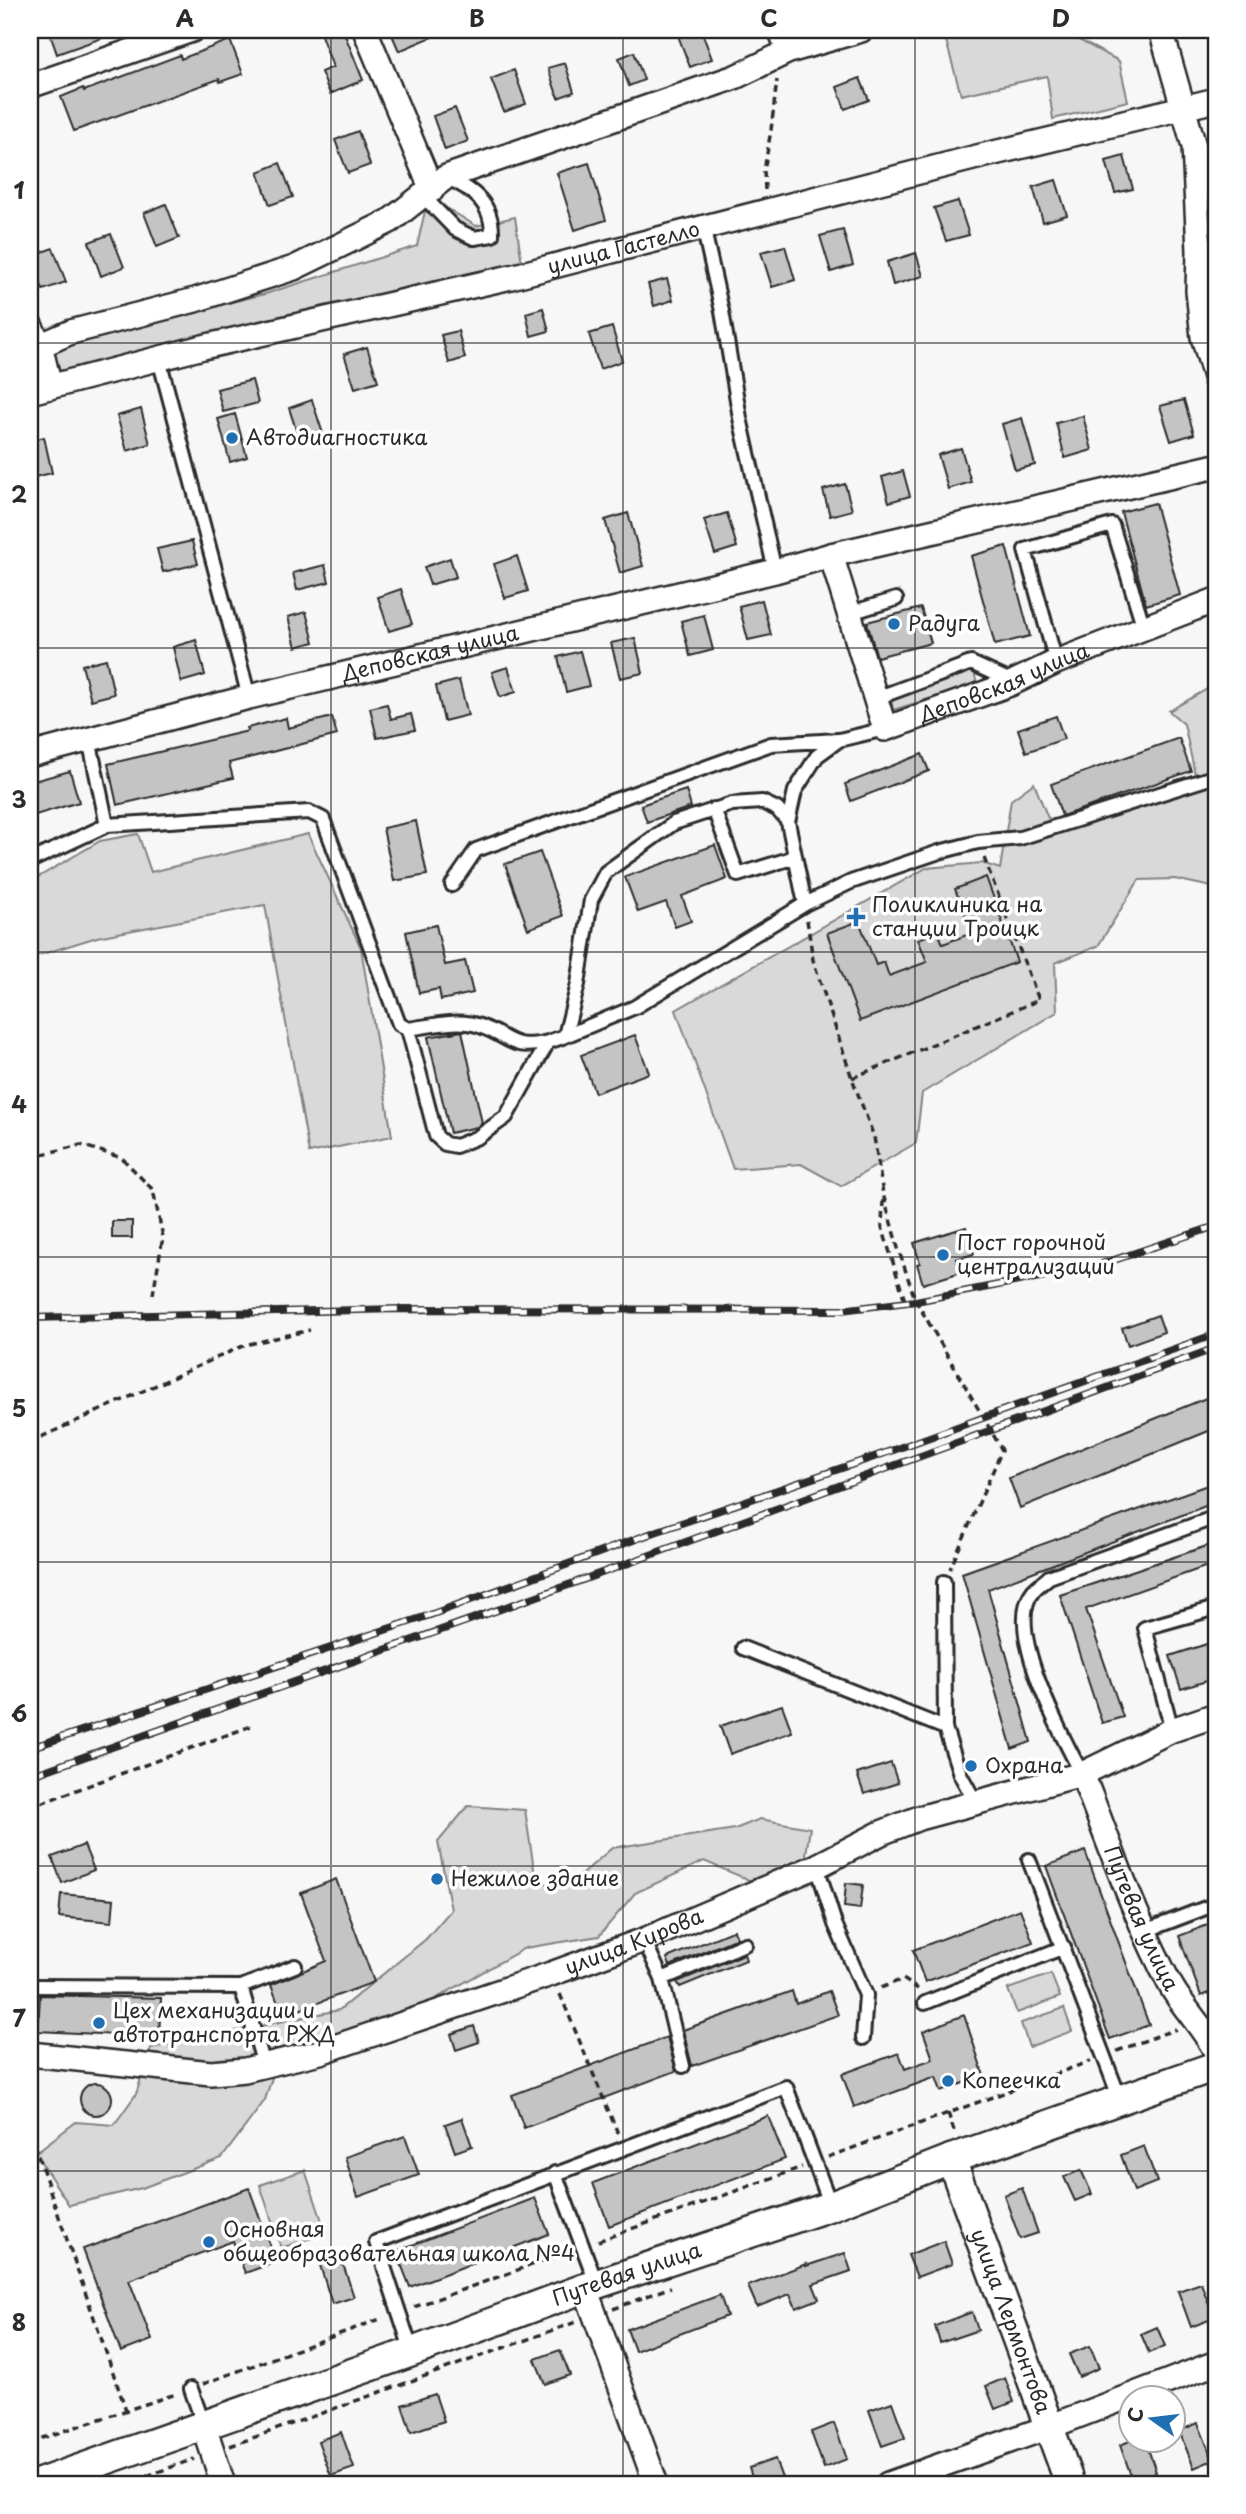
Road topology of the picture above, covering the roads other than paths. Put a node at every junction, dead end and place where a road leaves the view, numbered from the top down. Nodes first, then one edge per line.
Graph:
1 (192, 30) edge
2 (365, 30) edge
3 (861, 30) edge
4 (1161, 30) edge
5 (784, 40) edge
6 (30, 86) edge
7 (1216, 100) edge
8 (1184, 107) junction
9 (434, 188) junction
10 (703, 226) junction
11 (33, 340) edge
12 (159, 359) junction
13 (1216, 380) edge
14 (40, 390) edge
15 (1216, 466) edge
16 (831, 555) junction
17 (775, 571) junction
18 (896, 599) dead end
19 (1216, 600) edge
20 (847, 614) junction
21 (1144, 628) junction
22 (1056, 662) junction
23 (1010, 684) junction
24 (249, 697) junction
25 (874, 699) junction
26 (885, 729) junction
27 (89, 739) junction
28 (839, 740) junction
29 (30, 755) edge
30 (1216, 776) edge
31 (714, 809) junction
32 (788, 822) junction
33 (107, 825) junction
34 (795, 857) junction
35 (30, 861) edge
36 (452, 885) dead end
37 (805, 904) junction
38 (408, 1029) junction
39 (565, 1036) junction
40 (548, 1042) junction
41 (1216, 1517) edge
42 (944, 1582) road end
43 (1216, 1608) edge
44 (743, 1648) dead end
45 (1216, 1715) edge
46 (945, 1728) junction
47 (1172, 1730) junction
48 (1082, 1774) junction
49 (976, 1803) junction
50 (1030, 1860) dead end
51 (817, 1866) junction
52 (1216, 1904) edge
53 (1145, 1931) junction
54 (644, 1940) junction
55 (744, 1944) dead end
56 (1064, 1947) junction
57 (295, 1966) dead end
58 (662, 1979) junction
59 (30, 1986) edge
60 (241, 1987) junction
61 (930, 2002) road end
62 (1209, 2033) edge
63 (863, 2038) dead end
64 (30, 2054) edge
65 (264, 2065) junction
66 (682, 2066) dead end
67 (1216, 2066) edge
68 (1120, 2099) junction
69 (951, 2159) junction
70 (555, 2173) junction
71 (831, 2206) junction
72 (591, 2286) junction
73 (412, 2352) junction
74 (1216, 2363) edge
75 (191, 2389) road end
76 (204, 2426) junction
77 (1049, 2427) junction
78 (36, 2481) edge
79 (223, 2484) edge
80 (656, 2484) edge
81 (888, 2484) edge
82 (1070, 2484) edge

1 - 6 street
2 - 9 street
3 - 5 street
4 - 8 street
5 - 9 street
7 - 8 street, улица Гастелло
8 - 10 street, улица Гастелло
8 - 13 street
9 - 9 lane
9 - 11 street
10 - 12 street, улица Гастелло
10 - 17 lane
11 - 14 street
12 - 14 street, улица Гастелло
12 - 24 lane
15 - 16 street, Деповская улица
16 - 17 street, Деповская улица
16 - 20 street
17 - 24 street, Деповская улица
18 - 20 lane
19 - 21 street, Деповская улица
20 - 25 street
21 - 22 street, Деповская улица
21 - 22 lane
22 - 23 street, Деповская улица
23 - 25 lane
23 - 26 street, Деповская улица
24 - 27 street, Деповская улица
25 - 26 street
26 - 28 lane
27 - 29 street, Деповская улица
27 - 33 lane
28 - 32 lane
28 - 36 lane
30 - 37 lane
31 - 32 lane
31 - 34 lane
31 - 39 lane
32 - 34 lane
33 - 35 lane
33 - 38 lane
34 - 37 lane
37 - 39 lane
38 - 40 lane
38 - 40 lane
39 - 40 lane
41 - 48 lane
42 - 46 lane
43 - 47 lane
44 - 46 lane
45 - 47 street, улица Кирова
46 - 49 lane
47 - 48 street, улица Кирова
48 - 49 street, улица Кирова
48 - 53 street, Путевая улица
49 - 51 street, улица Кирова
50 - 56 lane
51 - 54 street, улица Кирова
51 - 63 lane
52 - 53 lane
53 - 62 street, Путевая улица
54 - 58 lane
54 - 65 street, улица Кирова
55 - 58 lane
56 - 61 lane
56 - 68 lane
57 - 60 lane
58 - 66 lane
59 - 60 lane
60 - 65 lane
64 - 65 street, улица Кирова
67 - 68 street, Путевая улица
68 - 69 street, Путевая улица
69 - 71 street, Путевая улица
69 - 77 street, улица Лермонтова
70 - 71 lane
70 - 72 lane
70 - 73 lane
71 - 72 street, Путевая улица
72 - 73 street, Путевая улица
72 - 80 street
73 - 76 street, Путевая улица
74 - 77 street
75 - 76 lane
76 - 78 street, Путевая улица
76 - 79 street
77 - 81 street
77 - 82 street, улица Лермонтова

